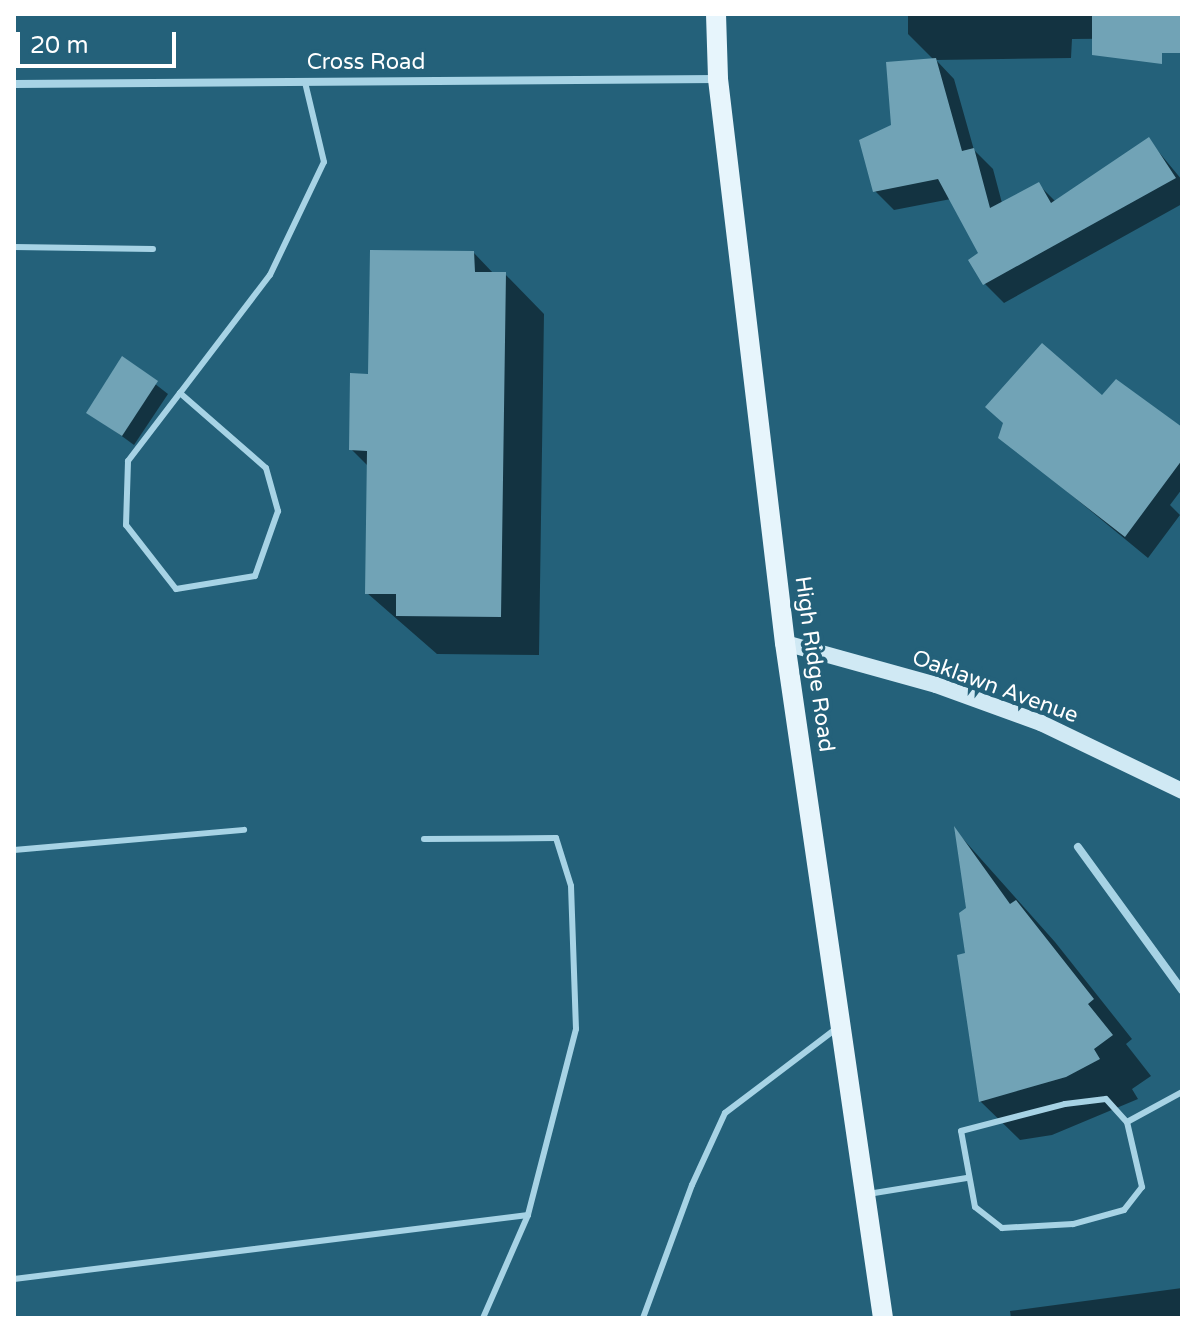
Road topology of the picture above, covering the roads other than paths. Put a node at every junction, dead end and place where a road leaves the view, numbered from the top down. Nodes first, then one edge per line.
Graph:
1 (716, 14) edge
2 (718, 79) junction
3 (305, 82) junction
4 (14, 84) edge
5 (14, 247) edge
6 (153, 249) dead end
7 (180, 393) junction
8 (785, 643) junction
9 (1182, 791) edge
10 (244, 830) dead end
11 (424, 839) dead end
12 (1078, 847) dead end
13 (14, 850) edge
14 (1182, 990) edge
15 (840, 1026) junction
16 (1182, 1092) edge
17 (1127, 1122) junction
18 (967, 1178) junction
19 (867, 1194) junction
20 (528, 1215) junction
21 (14, 1279) edge
22 (483, 1318) edge
23 (643, 1318) edge
24 (883, 1318) edge

1 - 2 main road, High Ridge Road
2 - 3 street, Cross Road
2 - 8 main road, High Ridge Road
3 - 4 street, Cross Road
3 - 7 lane
5 - 6 lane
7 - 7 lane
8 - 9 street, Oaklawn Avenue
8 - 15 main road, High Ridge Road
10 - 13 lane
11 - 20 lane
12 - 14 street
15 - 19 main road, High Ridge Road
15 - 23 lane
16 - 17 lane
17 - 18 lane
17 - 18 lane
18 - 19 lane
19 - 24 main road, High Ridge Road
20 - 21 lane
20 - 22 lane

